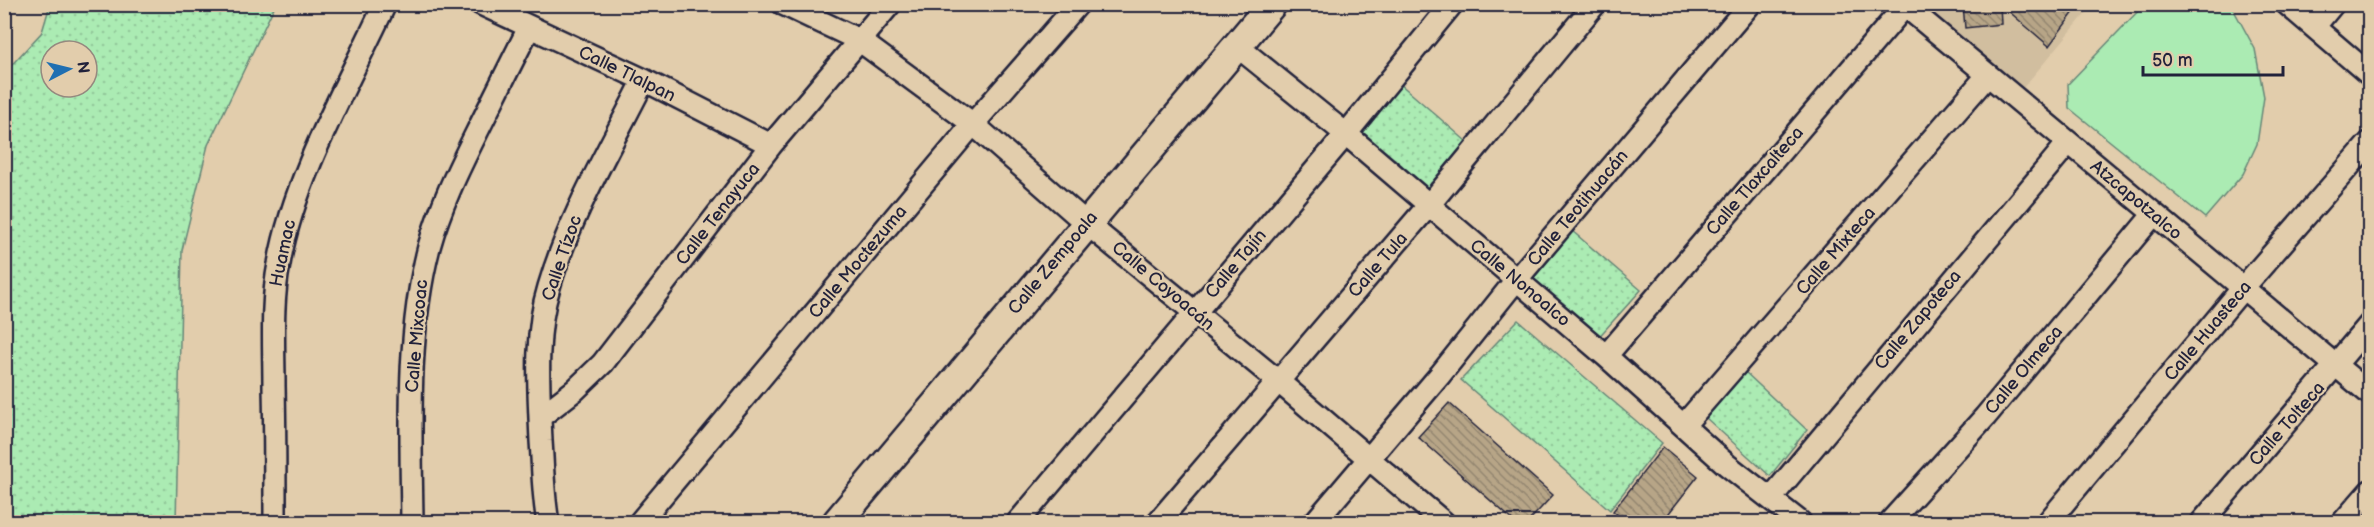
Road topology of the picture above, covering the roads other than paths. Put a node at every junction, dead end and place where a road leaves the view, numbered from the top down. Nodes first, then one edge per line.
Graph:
1 (385, 4) edge
2 (481, 4) edge
3 (783, 4) edge
4 (890, 4) edge
5 (1078, 4) edge
6 (1272, 4) edge
7 (1452, 4) edge
8 (1594, 4) edge
9 (1750, 4) edge
10 (2288, 4) edge
11 (2333, 4) edge
12 (1904, 5) edge
13 (2314, 27) junction
14 (529, 28) junction
15 (859, 40) junction
16 (1237, 46) junction
17 (2370, 75) edge
18 (1987, 76) junction
19 (644, 80) junction
20 (973, 124) junction
21 (1346, 134) junction
22 (2370, 142) edge
23 (2068, 143) junction
24 (771, 145) junction
25 (1429, 205) junction
26 (2154, 214) junction
27 (1086, 223) junction
28 (1516, 280) junction
29 (2242, 289) junction
30 (1195, 313) junction
31 (2370, 324) edge
32 (1606, 356) junction
33 (2336, 366) junction
34 (1278, 381) junction
35 (2370, 394) edge
36 (540, 417) junction
37 (1684, 425) junction
38 (1369, 459) junction
39 (2370, 491) edge
40 (1771, 498) junction
41 (275, 522) edge
42 (412, 522) edge
43 (548, 522) edge
44 (640, 522) edge
45 (837, 522) edge
46 (1018, 522) edge
47 (1158, 522) edge
48 (1315, 522) edge
49 (1443, 522) edge
50 (1800, 522) edge
51 (1890, 522) edge
52 (2048, 522) edge
53 (2202, 522) edge
54 (2343, 522) edge

1 - 41 street, Huamac
2 - 14 street, Calle Tlalpan
3 - 15 street, Calle Coyoacán
4 - 15 street, Calle Tenayuca
5 - 20 street, Calle Moctezuma
6 - 16 street, Calle Zempoala
7 - 21 street, Calle Tajín
8 - 25 street, Calle Tula
9 - 28 street, Calle Teotihuacán
10 - 13 street
11 - 13 street
12 - 18 street, Atzcapotzalco
12 - 32 street, Calle Tlaxcalteca
13 - 17 street
14 - 19 street, Calle Tlalpan
14 - 42 street, Calle Mixcoac
15 - 20 street, Calle Coyoacán
15 - 24 street, Calle Tenayuca
16 - 21 street, Calle Nonoalco
16 - 27 street, Calle Zempoala
18 - 23 street, Atzcapotzalco
18 - 37 street, Calle Mixteca
19 - 24 street, Calle Tlalpan
19 - 36 street, Calle Tízoc
20 - 27 street, Calle Coyoacán
20 - 44 street, Calle Moctezuma
21 - 25 street, Calle Nonoalco
21 - 30 street, Calle Tajín
22 - 29 street, Calle Huasteca
23 - 26 street, Atzcapotzalco
23 - 40 street, Calle Zapoteca
24 - 36 street, Calle Tenayuca
25 - 28 street, Calle Nonoalco
25 - 34 street, Calle Tula
26 - 29 street, Atzcapotzalco
26 - 51 street, Calle Olmeca
27 - 30 street, Calle Coyoacán
27 - 45 street, Calle Zempoala
28 - 32 street, Calle Nonoalco
28 - 38 street, Calle Teotihuacán
29 - 33 street, Atzcapotzalco
29 - 52 street, Calle Huasteca
30 - 34 street, Calle Coyoacán
30 - 46 street, Calle Tajín
31 - 33 street, Calle Tolteca
32 - 37 street, Calle Nonoalco
33 - 35 street, Atzcapotzalco
33 - 53 street, Calle Tolteca
34 - 38 street, Calle Coyoacán
34 - 47 street, Calle Tula
36 - 43 street, Calle Tízoc
37 - 40 street, Calle Nonoalco
38 - 48 street, Calle Teotihuacán
38 - 49 street, Calle Coyoacán
39 - 54 street
40 - 50 street, Calle Nonoalco

